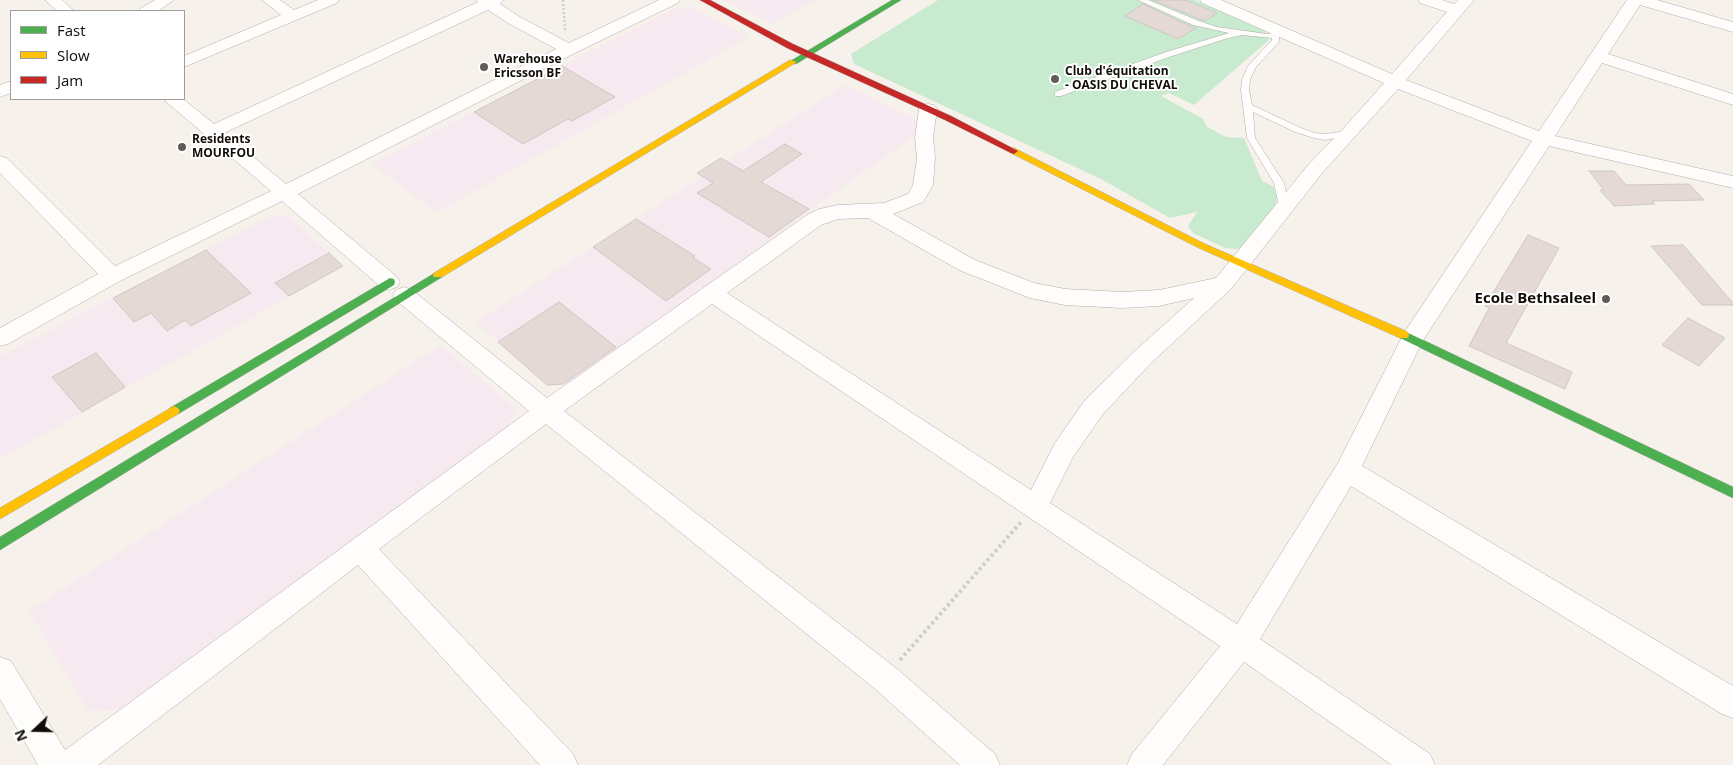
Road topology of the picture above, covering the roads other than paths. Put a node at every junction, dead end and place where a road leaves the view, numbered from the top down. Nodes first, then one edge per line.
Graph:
1 (53, 0) edge
2 (166, 0) edge
3 (270, 0) edge
4 (331, 0) edge
5 (672, 0) edge
6 (704, 0) edge
7 (897, 0) edge
8 (1142, 0) edge
9 (1208, 0) edge
10 (1426, 0) edge
11 (1635, 0) edge
12 (1640, 0) edge
13 (490, 1) edge
14 (1461, 5) edge
15 (65, 10) edge
16 (149, 10) edge
17 (293, 16) junction
18 (1733, 27) edge
19 (1241, 33) junction
20 (1280, 34) junction
21 (794, 43) junction
22 (564, 47) junction
23 (778, 52) dead end
24 (809, 54) junction
25 (1598, 56) junction
26 (185, 62) edge
27 (1396, 82) junction
28 (1058, 94) dead end
29 (173, 100) edge
30 (1733, 100) edge
31 (1248, 106) junction
32 (928, 109) junction
33 (212, 132) junction
34 (1351, 132) junction
35 (1543, 139) junction
36 (0, 162) edge
37 (1730, 179) edge
38 (285, 192) junction
39 (1284, 206) junction
40 (872, 211) junction
41 (1239, 263) junction
42 (112, 276) junction
43 (1223, 284) junction
44 (396, 285) junction
45 (712, 293) junction
46 (0, 338) edge
47 (1412, 339) junction
48 (546, 411) junction
49 (1347, 470) junction
50 (1733, 493) edge
51 (1035, 507) junction
52 (0, 514) edge
53 (0, 544) edge
54 (360, 548) junction
55 (1241, 643) junction
56 (0, 671) edge
57 (1733, 703) edge
58 (56, 765) edge
59 (72, 765) edge
60 (562, 765) edge
61 (984, 765) edge
62 (1143, 765) edge
63 (1418, 765) edge

1 - 15 street
2 - 16 street
3 - 17 street
4 - 17 street
5 - 22 street
6 - 21 street
7 - 24 street
8 - 19 lane
9 - 20 street
10 - 14 street
11 - 25 street
12 - 18 street
13 - 22 street
13 - 33 street
14 - 27 street
17 - 26 street
19 - 20 lane
19 - 28 lane
20 - 27 street
20 - 31 lane
21 - 23 street
21 - 24 street
22 - 38 street
24 - 32 street
24 - 44 street
25 - 30 street
25 - 35 street
27 - 34 street
27 - 35 street
29 - 33 street
31 - 34 lane
31 - 39 lane
32 - 40 street
32 - 41 street
33 - 38 street
34 - 39 street
35 - 37 street
35 - 47 street
36 - 42 street
38 - 42 street
38 - 44 street
39 - 41 street
40 - 43 street
40 - 45 street
41 - 43 street
41 - 47 street
42 - 46 street
43 - 51 street
44 - 48 street
44 - 52 street
44 - 53 street
45 - 48 street
45 - 51 street
47 - 49 street
47 - 50 street
48 - 54 street
48 - 61 street
49 - 55 street
49 - 57 street
51 - 55 street
54 - 59 street
54 - 60 street
55 - 62 street
55 - 63 street
56 - 58 street

